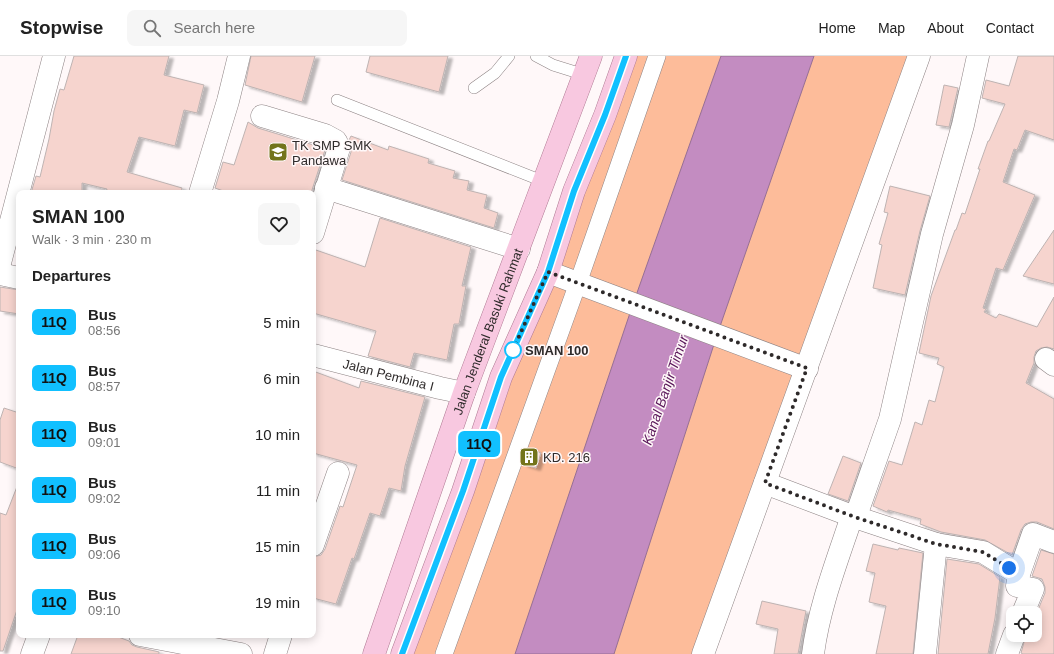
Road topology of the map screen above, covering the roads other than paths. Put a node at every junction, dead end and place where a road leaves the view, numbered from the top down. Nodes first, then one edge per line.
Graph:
1 (54, 56) edge
2 (239, 56) edge
3 (509, 56) edge
4 (536, 56) edge
5 (626, 56) edge
6 (657, 56) edge
7 (919, 56) edge
8 (978, 56) edge
9 (588, 66) edge
10 (474, 88) dead end
11 (337, 100) dead end
12 (262, 116) dead end
13 (545, 182) junction
14 (326, 188) junction
15 (19, 190) edge
16 (201, 190) edge
17 (16, 202) edge
18 (316, 223) edge
19 (519, 249) junction
20 (0, 263) edge
21 (548, 272) junction
22 (0, 274) edge
23 (16, 277) edge
24 (578, 283) junction
25 (316, 356) edge
26 (801, 366) junction
27 (464, 393) junction
28 (338, 473) dead end
29 (765, 483) junction
30 (854, 516) junction
31 (316, 536) edge
32 (1054, 542) edge
33 (936, 544) junction
34 (1019, 574) junction
35 (1026, 606) edge
36 (37, 638) edge
37 (156, 638) edge
38 (280, 638) edge
39 (1011, 642) edge
40 (32, 654) edge
41 (241, 654) edge
42 (275, 654) edge
43 (374, 654) edge
44 (402, 654) edge
45 (444, 654) edge
46 (703, 654) edge
47 (813, 654) edge
48 (925, 654) edge
49 (1007, 654) edge

1 - 15 street
2 - 16 street
3 - 10 lane
4 - 9 lane
5 - 21 main road
6 - 24 street
7 - 26 street
8 - 30 street
9 - 13 main road, Jalan Jenderal Basuki Rahmat
11 - 13 lane
12 - 14 street
13 - 19 main road, Jalan Jenderal Basuki Rahmat
14 - 18 street
14 - 19 street
17 - 20 street
19 - 27 main road, Jalan Jenderal Basuki Rahmat
21 - 24 street
21 - 44 main road
22 - 23 street
24 - 26 street
24 - 45 street
25 - 27 street, Jalan Pembina I
26 - 29 street
27 - 43 main road, Jalan Jenderal Basuki Rahmat
28 - 31 street
29 - 30 street
29 - 46 street
30 - 33 street
30 - 47 street
32 - 34 street
33 - 34 street
33 - 48 street
34 - 35 street
36 - 40 street
37 - 41 street
38 - 42 street
39 - 49 street

